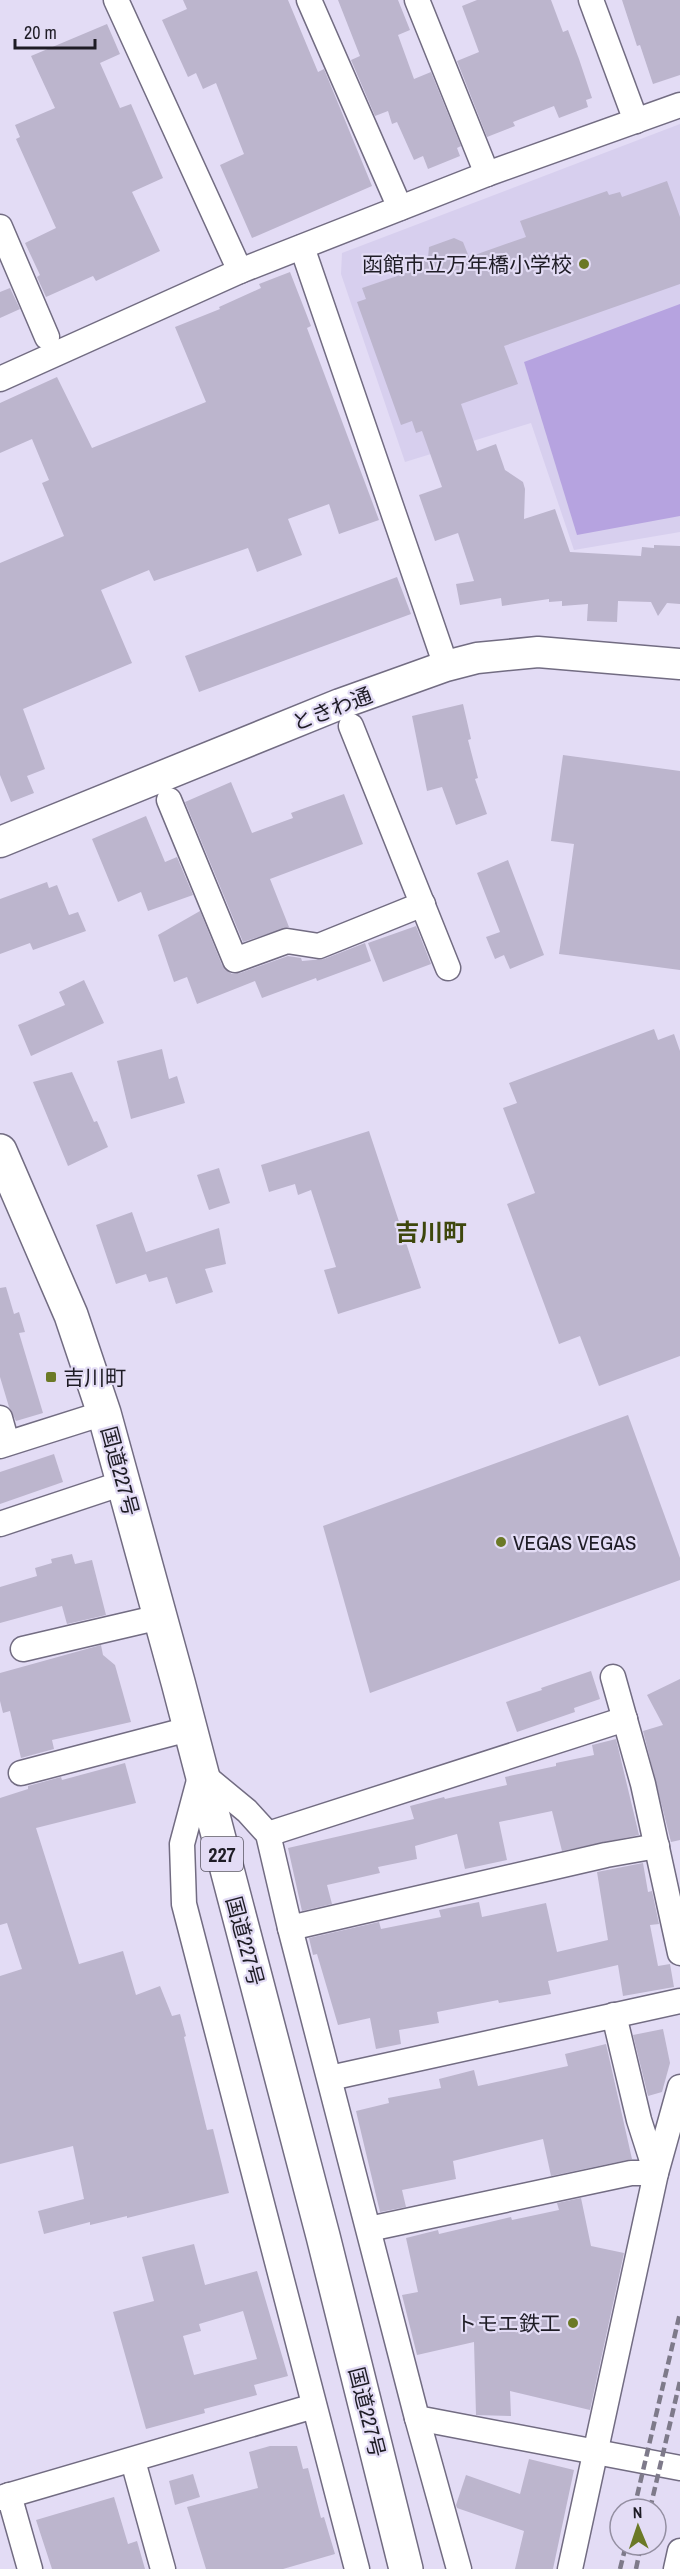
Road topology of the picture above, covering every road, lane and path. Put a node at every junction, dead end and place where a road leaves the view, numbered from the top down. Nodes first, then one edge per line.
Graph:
1 (116, 0) edge
2 (309, 0) edge
3 (417, 0) edge
4 (591, 0) edge
5 (680, 105) edge
6 (636, 121) junction
7 (487, 174) junction
8 (400, 208) junction
9 (0, 227) edge
10 (302, 247) junction
11 (240, 271) junction
12 (47, 337) dead end
13 (0, 379) edge
14 (680, 664) edge
15 (446, 666) junction
16 (351, 726) dead end
17 (169, 800) dead end
18 (0, 842) edge
19 (423, 904) junction
20 (448, 968) dead end
21 (0, 1151) edge
22 (104, 1413) junction
23 (0, 1418) edge
24 (4, 1445) edge
25 (123, 1483) junction
26 (0, 1524) edge
27 (160, 1617) junction
28 (23, 1649) dead end
29 (613, 1677) dead end
30 (625, 1719) junction
31 (189, 1730) junction
32 (21, 1773) dead end
33 (201, 1773) junction
34 (268, 1834) junction
35 (657, 1846) junction
36 (290, 1928) junction
37 (680, 1953) edge
38 (680, 2001) edge
39 (614, 2015) junction
40 (330, 2078) junction
41 (680, 2087) edge
42 (656, 2173) junction
43 (369, 2229) junction
44 (314, 2406) junction
45 (417, 2418) junction
46 (594, 2451) junction
47 (133, 2461) junction
48 (680, 2468) edge
49 (4, 2497) edge
50 (680, 2551) edge
51 (30, 2569) edge
52 (163, 2569) edge
53 (357, 2569) edge
54 (406, 2569) edge
55 (459, 2569) edge
56 (570, 2569) edge
57 (676, 2569) edge

1 - 11 street
2 - 8 street
3 - 7 street
4 - 6 street
5 - 6 street
6 - 7 street
7 - 8 street
8 - 10 street
9 - 12 street
10 - 11 street
10 - 15 street
11 - 13 street
14 - 15 street, ときわ通
15 - 18 street, ときわ通
16 - 19 street
17 - 19 street
19 - 20 street
21 - 22 highway, 国道227号 / 227
22 - 24 street
22 - 25 highway, 国道227号 / 227
23 - 24 street
25 - 26 street
25 - 27 highway, 国道227号 / 227
27 - 28 street
27 - 31 highway, 国道227号 / 227
29 - 30 street
30 - 34 street
30 - 35 street
31 - 32 street
31 - 33 highway, 国道227号 / 227
33 - 34 street
33 - 44 street
33 - 54 highway, 国道227号 / 227
34 - 36 street
35 - 36 street
35 - 37 street
36 - 40 street
38 - 39 street
39 - 40 street
39 - 42 street
40 - 43 street
41 - 42 street
42 - 43 street
42 - 46 street
43 - 45 street
44 - 47 street
44 - 53 street
45 - 46 street
45 - 55 street
46 - 48 street
46 - 56 street
47 - 49 street
47 - 52 street
49 - 51 street
50 - 57 street

